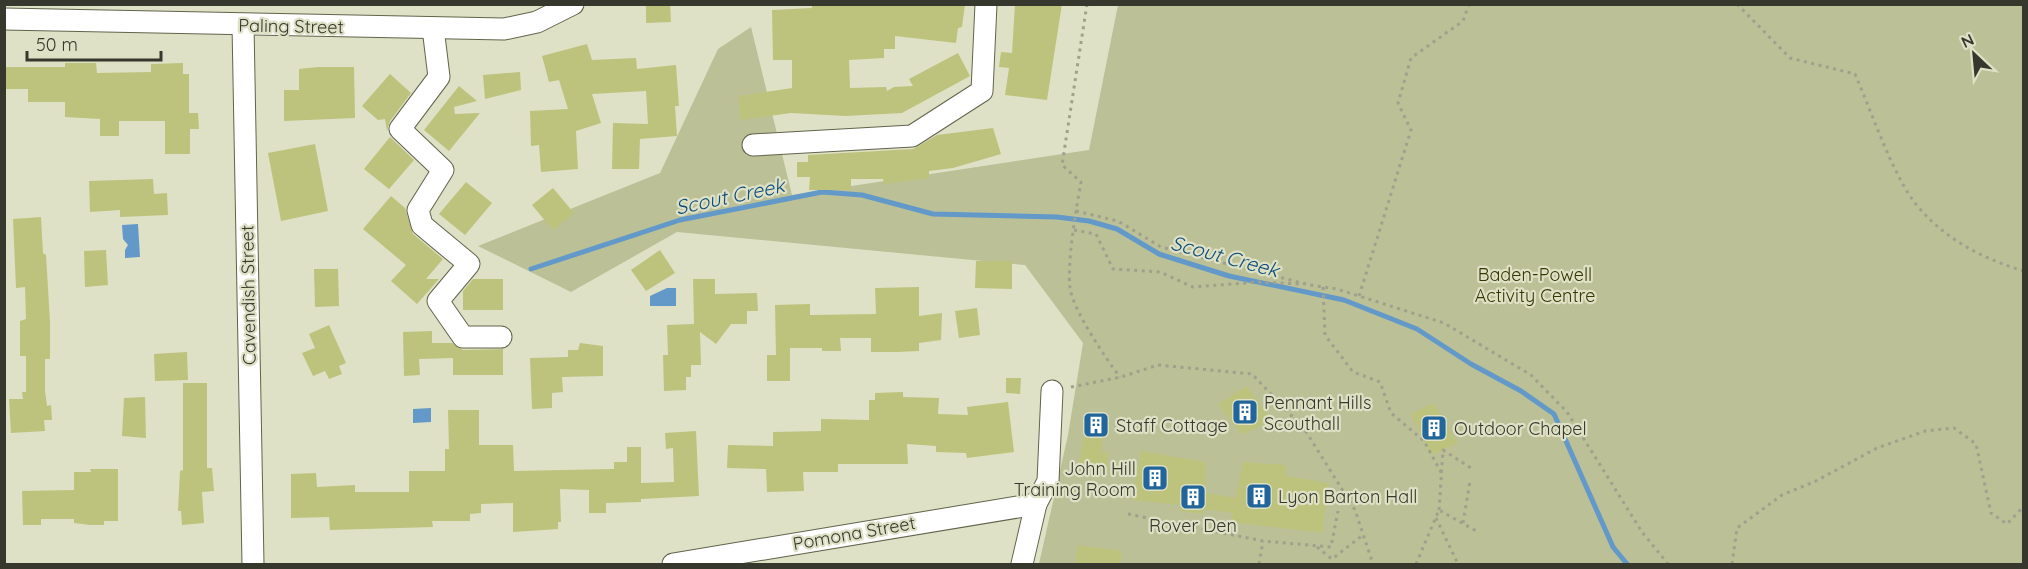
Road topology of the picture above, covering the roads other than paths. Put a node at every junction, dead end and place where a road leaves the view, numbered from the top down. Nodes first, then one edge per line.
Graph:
1 (573, 4) edge
2 (986, 4) edge
3 (4, 20) edge
4 (243, 25) junction
5 (433, 28) junction
6 (753, 145) dead end
7 (501, 337) dead end
8 (1052, 391) road end
9 (1036, 504) junction
10 (252, 564) edge
11 (673, 564) edge
12 (1022, 564) edge

1 - 5 street, Paling Street
2 - 6 street
3 - 4 street, Paling Street
4 - 5 street, Paling Street
4 - 10 street, Cavendish Street
5 - 7 street
8 - 9 street
9 - 11 street, Pomona Street
9 - 12 street

